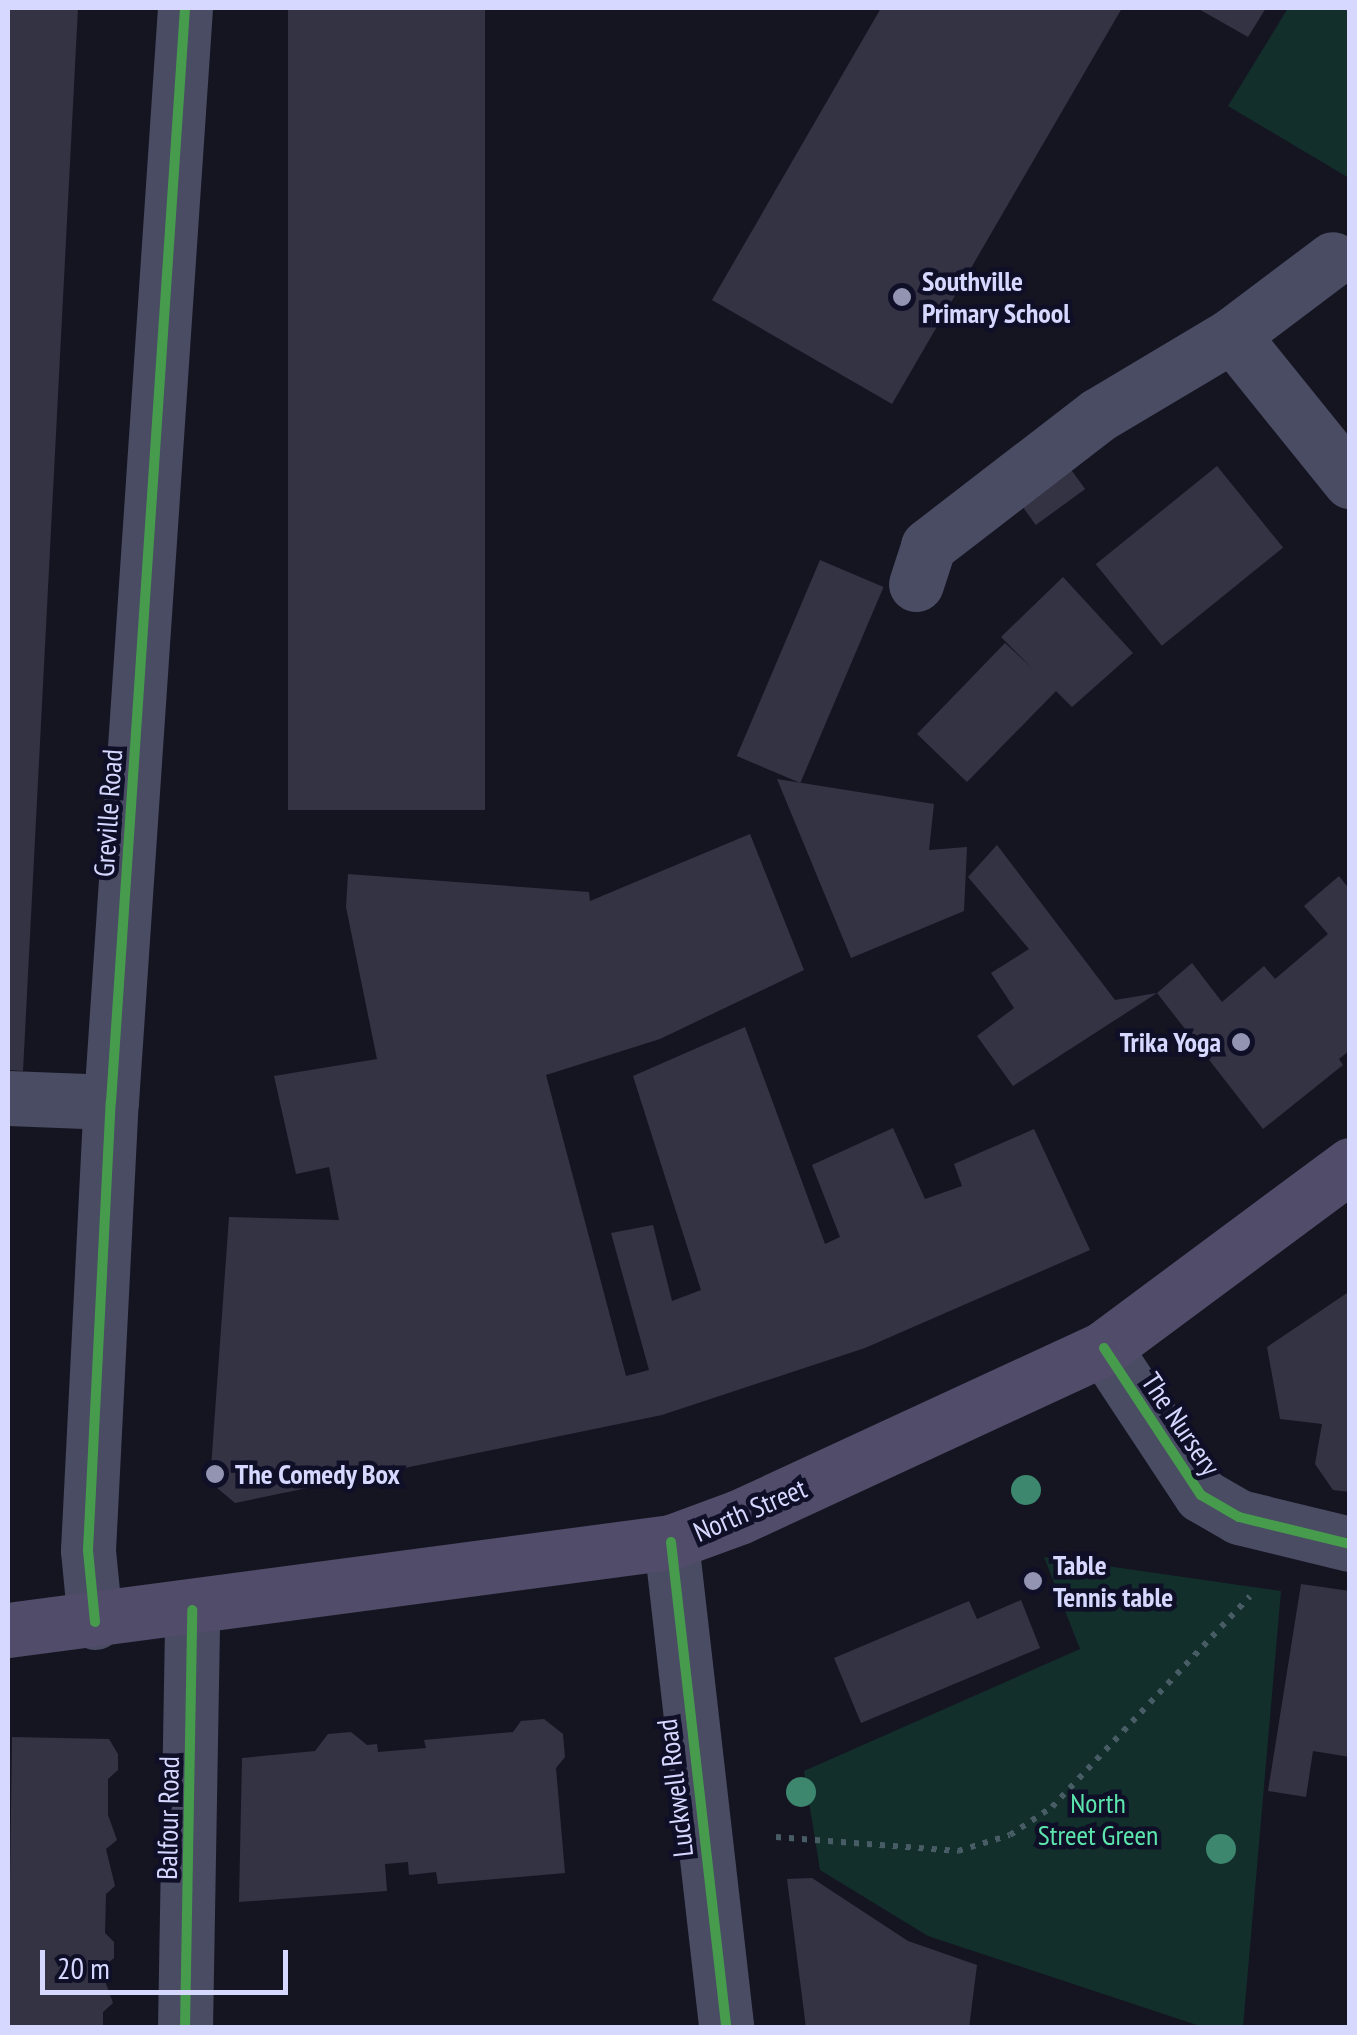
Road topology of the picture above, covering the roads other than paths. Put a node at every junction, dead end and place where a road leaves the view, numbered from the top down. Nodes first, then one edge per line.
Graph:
1 (185, 8) edge
2 (1334, 259) dead end
3 (1232, 335) junction
4 (1350, 481) edge
5 (916, 584) dead end
6 (8, 1098) edge
7 (112, 1102) junction
8 (1350, 1165) edge
9 (1104, 1348) junction
10 (1328, 1540) edge
11 (671, 1542) junction
12 (192, 1610) junction
13 (94, 1622) junction
14 (8, 1630) edge
15 (185, 2028) edge
16 (726, 2028) edge

1 - 7 street, Greville Road
2 - 3 street
3 - 4 street
3 - 5 street
6 - 7 street
7 - 13 street, Greville Road
8 - 9 main road, North Street
9 - 10 street, The Nursery
9 - 11 main road, North Street
11 - 12 main road, North Street
11 - 16 street, Luckwell Road
12 - 13 main road, North Street
12 - 15 street, Balfour Road
13 - 14 main road, North Street

